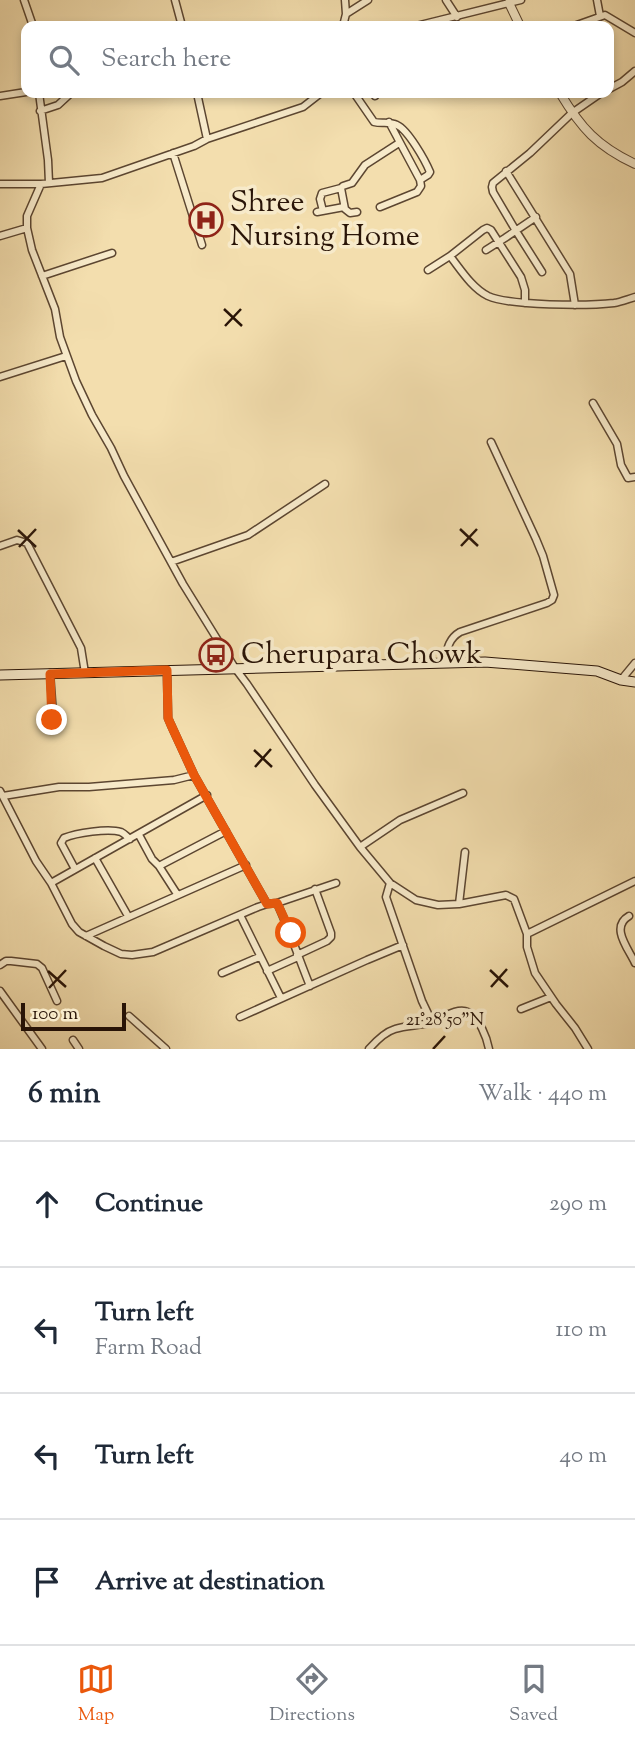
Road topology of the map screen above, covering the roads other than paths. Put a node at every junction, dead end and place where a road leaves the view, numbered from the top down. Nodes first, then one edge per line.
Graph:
1 (24, 0) edge
2 (175, 0) edge
3 (345, 0) edge
4 (368, 0) edge
5 (446, 0) edge
6 (521, 0) edge
7 (597, 0) edge
8 (511, 2) edge
9 (346, 14) junction
10 (600, 16) junction
11 (457, 17) junction
12 (31, 21) edge
13 (181, 21) edge
14 (344, 21) edge
15 (439, 21) edge
16 (518, 21) edge
17 (587, 21) edge
18 (635, 33) edge
19 (635, 71) edge
20 (614, 86) edge
21 (21, 93) edge
22 (0, 96) edge
23 (39, 98) edge
24 (66, 98) edge
25 (198, 98) edge
26 (315, 98) edge
27 (357, 98) edge
28 (563, 98) edge
29 (594, 98) edge
30 (40, 111) junction
31 (572, 113) junction
32 (389, 122) junction
33 (207, 139) junction
34 (399, 143) junction
35 (173, 153) junction
36 (635, 164) edge
37 (506, 171) junction
38 (420, 180) junction
39 (0, 184) edge
40 (45, 184) junction
41 (341, 188) junction
42 (344, 207) junction
43 (380, 207) dead end
44 (357, 212) dead end
45 (536, 217) junction
46 (27, 228) junction
47 (516, 231) junction
48 (0, 236) edge
49 (499, 242) junction
50 (202, 245) dead end
51 (486, 250) dead end
52 (112, 253) dead end
53 (450, 256) junction
54 (428, 270) dead end
55 (542, 272) dead end
56 (42, 276) junction
57 (635, 297) edge
58 (525, 303) junction
59 (575, 305) junction
60 (66, 356) junction
61 (0, 377) edge
62 (593, 403) dead end
63 (491, 442) dead end
64 (635, 477) edge
65 (325, 484) dead end
66 (0, 546) edge
67 (171, 562) junction
68 (444, 663) junction
69 (635, 663) edge
70 (235, 668) junction
71 (167, 670) junction
72 (85, 673) junction
73 (50, 674) junction
74 (0, 675) edge
75 (621, 680) junction
76 (635, 682) edge
77 (54, 728) dead end
78 (194, 775) junction
79 (1, 793) edge
80 (463, 793) dead end
81 (207, 796) junction
82 (226, 831) junction
83 (139, 835) junction
84 (130, 839) junction
85 (360, 847) junction
86 (465, 852) dead end
87 (95, 858) junction
88 (246, 865) junction
89 (159, 866) junction
90 (75, 869) junction
91 (635, 881) edge
92 (51, 883) junction
93 (336, 883) dead end
94 (390, 883) junction
95 (315, 890) junction
96 (177, 894) junction
97 (277, 903) junction
98 (267, 904) junction
99 (458, 904) junction
100 (240, 915) junction
101 (128, 916) junction
102 (629, 916) dead end
103 (527, 934) junction
104 (86, 936) junction
105 (403, 946) junction
106 (298, 956) junction
107 (259, 957) junction
108 (635, 963) edge
109 (0, 965) edge
110 (267, 971) junction
111 (222, 973) dead end
112 (310, 986) junction
113 (0, 991) edge
114 (551, 997) junction
115 (281, 998) junction
116 (57, 1002) dead end
117 (521, 1009) dead end
118 (129, 1016) dead end
119 (240, 1017) dead end
120 (432, 1022) junction
121 (73, 1040) dead end
122 (43, 1049) edge
123 (79, 1049) edge
124 (166, 1049) edge
125 (369, 1049) edge
126 (489, 1049) edge
127 (588, 1049) edge

1 - 12 street
2 - 13 street
3 - 9 street
4 - 9 street
5 - 11 street
6 - 8 street
7 - 10 street
8 - 11 street
8 - 16 street
9 - 14 street
10 - 17 street
10 - 18 street
11 - 15 street
19 - 20 street
21 - 22 street
23 - 30 street
24 - 30 street
25 - 33 street
26 - 33 street
27 - 32 street
28 - 31 street
29 - 31 street
30 - 40 street
31 - 36 street
31 - 37 street
32 - 34 street
32 - 38 street
33 - 35 street
34 - 38 street
34 - 41 street
35 - 40 street
35 - 50 street
37 - 45 street
37 - 47 street
38 - 43 street
39 - 40 street
40 - 46 street
41 - 42 street
41 - 42 street
42 - 44 street
45 - 47 street
45 - 59 street
46 - 48 street
46 - 56 street
47 - 49 street
47 - 55 street
49 - 51 street
49 - 53 street
49 - 58 street
52 - 56 street
53 - 54 street
53 - 58 street
56 - 60 street
57 - 59 street
58 - 59 street
60 - 61 street
60 - 67 street
62 - 64 street
63 - 68 street
65 - 67 street
66 - 72 street
67 - 70 street
68 - 70 main road
68 - 75 main road
69 - 75 street
70 - 71 main road
70 - 85 street
71 - 72 main road
71 - 78 street
72 - 73 main road
73 - 74 main road
73 - 77 street
75 - 76 main road
78 - 79 street
78 - 81 street
79 - 92 street
80 - 85 street
81 - 82 street
81 - 83 street
82 - 88 street
82 - 89 street
83 - 84 street
83 - 89 street
84 - 87 street
84 - 90 street
85 - 94 street
86 - 99 street
87 - 90 street
87 - 101 street
88 - 96 street
88 - 98 street
89 - 96 street
90 - 92 street
91 - 103 street
92 - 104 street
93 - 95 street
94 - 99 street
94 - 105 street
95 - 97 street
95 - 106 street
96 - 101 street
97 - 98 street
97 - 106 street
98 - 100 street
99 - 103 street
100 - 104 street
100 - 107 street
101 - 104 street
102 - 108 street
103 - 114 street
105 - 112 street
105 - 120 street
106 - 110 street
106 - 112 street
107 - 110 street
107 - 111 street
109 - 116 street
110 - 115 street
112 - 115 street
113 - 122 street
114 - 117 street
114 - 127 street
115 - 119 street
118 - 124 street
120 - 125 street
120 - 126 street
121 - 123 street

